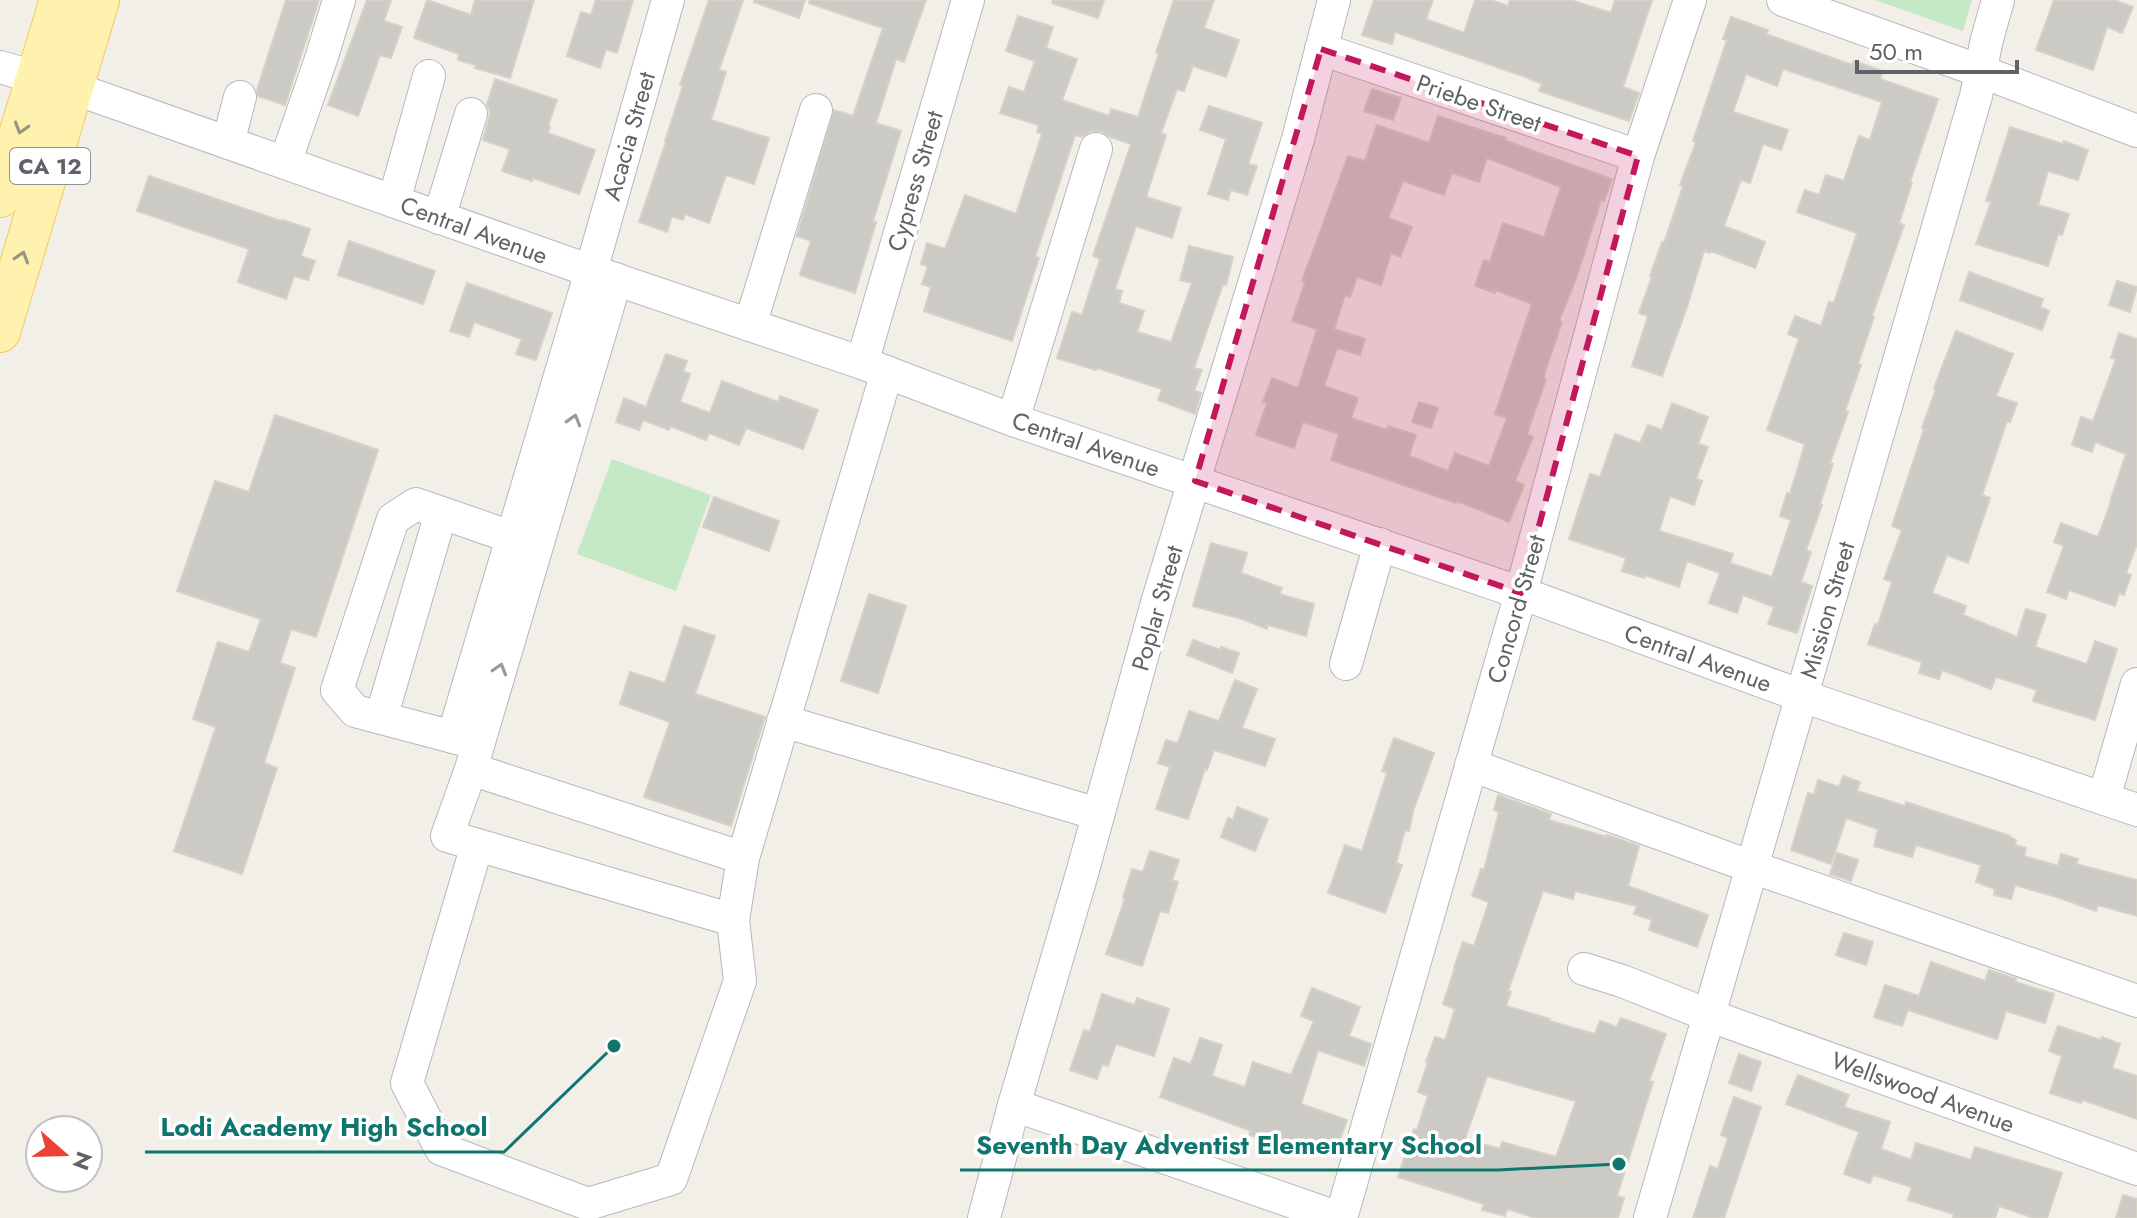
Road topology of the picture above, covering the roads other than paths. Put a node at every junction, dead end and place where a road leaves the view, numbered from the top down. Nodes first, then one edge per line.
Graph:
1 (60, 0) edge
2 (99, 0) edge
3 (339, 0) edge
4 (668, 0) edge
5 (968, 0) edge
6 (1334, 0) edge
7 (1690, 0) edge
8 (1783, 0) edge
9 (1998, 0) edge
10 (1321, 49) junction
11 (1980, 71) junction
12 (18, 72) edge
13 (429, 76) dead end
14 (73, 88) junction
15 (240, 97) dead end
16 (816, 110) dead end
17 (471, 114) dead end
18 (2137, 131) edge
19 (228, 143) junction
20 (1096, 149) dead end
21 (1638, 156) junction
22 (285, 163) junction
23 (0, 197) edge
24 (394, 201) junction
25 (439, 218) junction
26 (603, 275) junction
27 (750, 325) junction
28 (0, 332) edge
29 (874, 368) junction
30 (1013, 420) junction
31 (1195, 481) junction
32 (441, 513) junction
33 (511, 537) junction
34 (1380, 544) junction
35 (510, 588) junction
36 (1521, 593) junction
37 (1346, 664) dead end
38 (2137, 684) edge
39 (1802, 696) junction
40 (381, 718) junction
41 (783, 721) junction
42 (467, 750) junction
43 (1471, 765) junction
44 (2104, 798) junction
45 (2137, 810) edge
46 (1098, 814) junction
47 (477, 845) junction
48 (743, 858) junction
49 (1752, 867) junction
50 (733, 920) junction
51 (1584, 969) dead end
52 (2137, 1001) edge
53 (1708, 1015) junction
54 (1014, 1105) junction
55 (2137, 1169) edge
56 (984, 1218) edge
57 (1340, 1218) edge
58 (1650, 1218) edge

1 - 12 main road, CA 12
2 - 14 main road, CA 12
3 - 22 street
4 - 26 street, Acacia Street
5 - 29 street, Cypress Street
6 - 10 street, Poplar Street
7 - 21 street, Concord Street
8 - 11 street
9 - 11 street, Mission Street
10 - 21 street, Priebe Street
10 - 31 street, Poplar Street
11 - 18 street
11 - 39 street, Mission Street
12 - 14 street, Central Avenue
12 -> 23 main road, CA 12
13 - 24 street
14 - 19 street, Central Avenue
28 -> 14 main road, CA 12
15 - 19 street
16 - 27 street
17 - 25 street
19 - 22 street, Central Avenue
20 - 30 street
21 - 36 street, Concord Street
22 - 24 street, Central Avenue
24 - 25 street, Central Avenue
25 - 26 street, Central Avenue
26 - 27 street, Central Avenue
26 - 33 street
35 -> 26 street
27 - 29 street, Central Avenue
29 - 30 street, Central Avenue
29 - 41 street, Cypress Street
30 - 31 street, Central Avenue
31 - 34 street, Central Avenue
31 - 46 street, Poplar Street
32 - 33 street
32 - 40 street
32 - 40 street
33 - 35 street
34 - 36 street, Central Avenue
34 - 37 street
35 - 42 street
36 - 39 street, Central Avenue
36 - 43 street, Concord Street
38 - 44 street
39 - 44 street, Central Avenue
39 - 49 street, Mission Street
40 - 42 street
41 - 46 street
41 - 48 street, Cypress Street
42 - 47 street
42 - 48 street
43 - 49 street
43 - 57 street, Concord Street
44 - 45 street, Central Avenue
46 - 54 street, Poplar Street
47 - 50 street
47 - 50 street, Cypress Street
48 - 50 street, Cypress Street
49 - 52 street
49 - 53 street, Mission Street
51 - 53 street, Wellswood Avenue
53 - 55 street, Wellswood Avenue
53 - 58 street, Mission Street
54 - 56 street, Poplar Street
54 - 57 street

